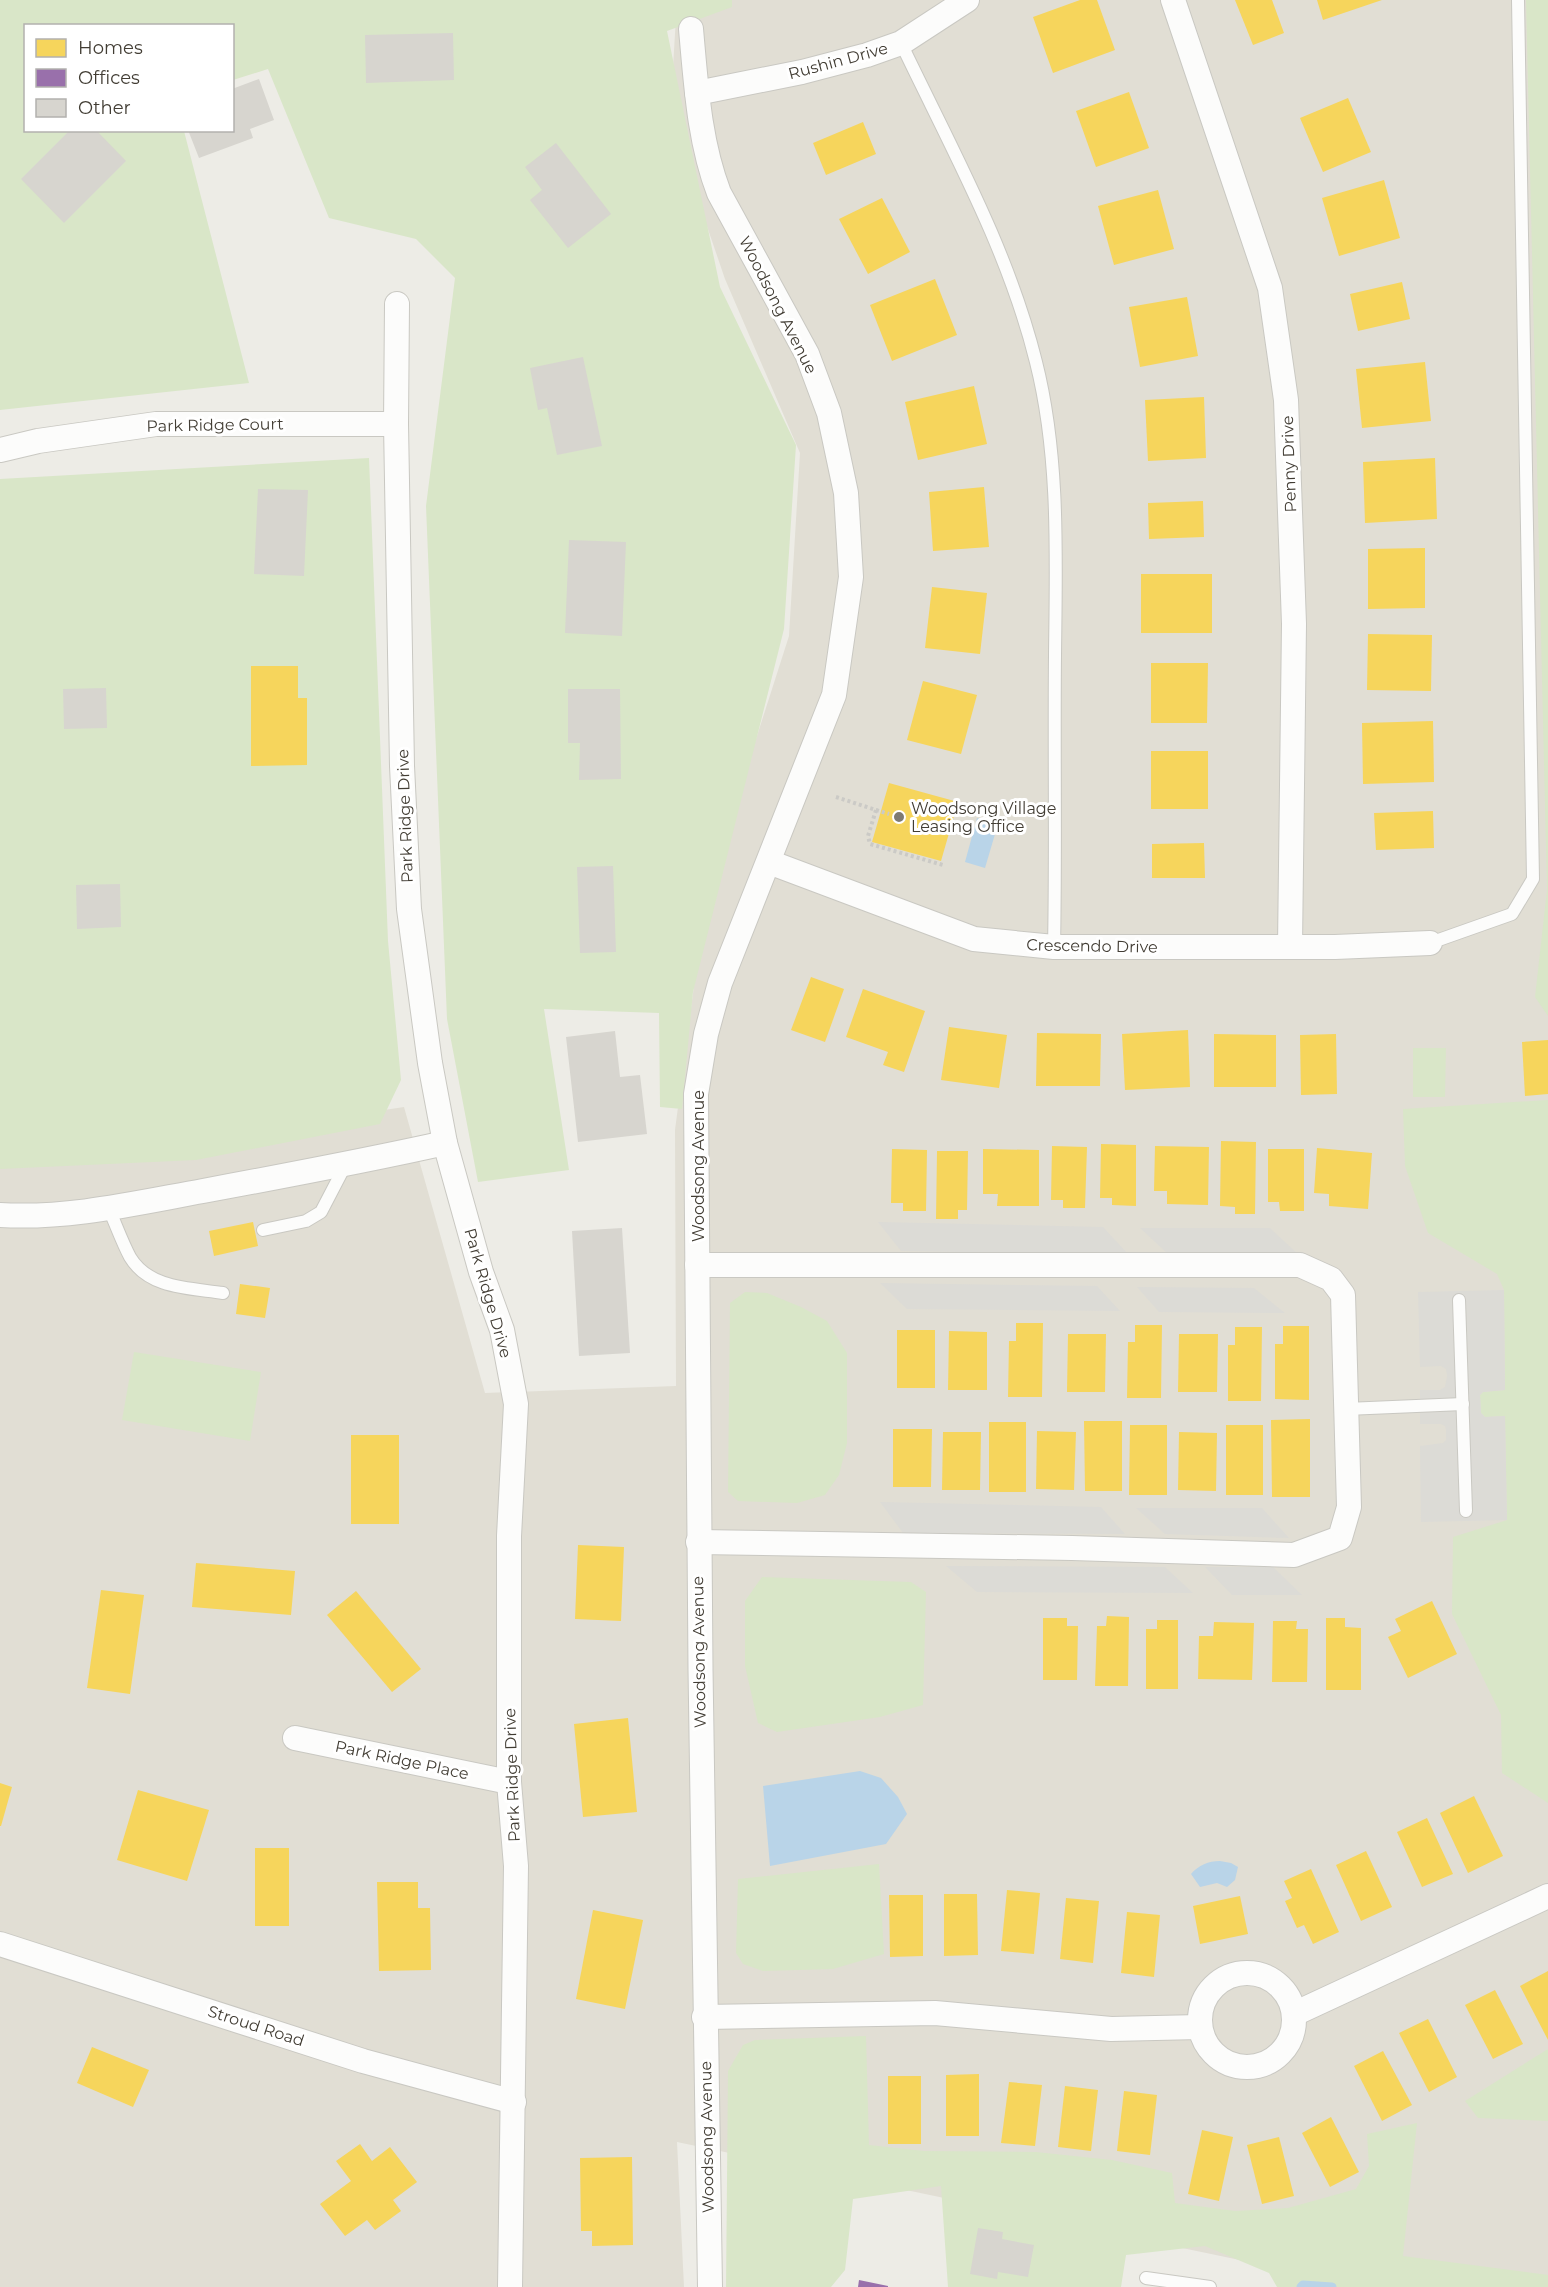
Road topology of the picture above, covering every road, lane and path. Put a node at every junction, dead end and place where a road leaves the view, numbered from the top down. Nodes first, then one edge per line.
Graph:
1 (967, 0) edge
2 (1173, 0) edge
3 (1518, 0) edge
4 (691, 29) dead end
5 (901, 43) junction
6 (697, 93) junction
7 (397, 304) dead end
8 (396, 424) junction
9 (0, 450) edge
10 (836, 797) dead end
11 (876, 810) junction
12 (889, 814) dead end
13 (770, 862) junction
14 (943, 865) dead end
15 (1430, 943) joint
16 (1290, 946) junction
17 (1054, 947) junction
18 (444, 1143) junction
19 (346, 1164) junction
20 (110, 1209) junction
21 (0, 1215) edge
22 (263, 1230) dead end
23 (697, 1265) junction
24 (222, 1293) dead end
25 (1459, 1300) dead end
26 (1463, 1404) junction
27 (1346, 1408) junction
28 (1466, 1511) dead end
29 (698, 1542) junction
30 (295, 1737) dead end
31 (509, 1782) junction
32 (1548, 1896) edge
33 (0, 1944) edge
34 (1294, 2014) junction
35 (704, 2017) junction
36 (1200, 2027) junction
37 (514, 2102) junction
38 (1146, 2278) dead end
39 (510, 2287) edge
40 (710, 2287) edge
41 (1210, 2287) edge

1 - 5 street, Rushin Drive
2 - 16 street, Penny Drive
3 - 15 lane
4 - 6 street, Woodsong Avenue
5 - 6 street, Rushin Drive
5 - 17 lane
6 - 13 street, Woodsong Avenue
7 - 8 street, Park Ridge Drive
8 - 9 street, Park Ridge Court
8 - 18 street, Park Ridge Drive
10 - 11 path
11 - 12 path
11 - 14 path
13 - 17 street, Crescendo Drive
13 - 23 street, Woodsong Avenue
15 - 16 street, Crescendo Drive
16 - 17 street, Crescendo Drive
18 - 19 street
18 - 31 street, Park Ridge Drive
19 - 20 street
19 - 22 lane
20 - 21 street
20 - 24 lane
23 - 27 street
23 - 29 street, Woodsong Avenue
25 - 26 lane
26 - 27 lane
26 - 28 lane
27 - 29 street
29 - 35 street, Woodsong Avenue
30 - 31 street, Park Ridge Place
31 - 37 street, Park Ridge Drive
32 - 34 street
33 - 37 street, Stroud Road
34 - 36 street
34 - 36 street
35 - 36 street
35 - 40 street, Woodsong Avenue
37 - 39 street, Park Ridge Drive
38 - 41 lane

